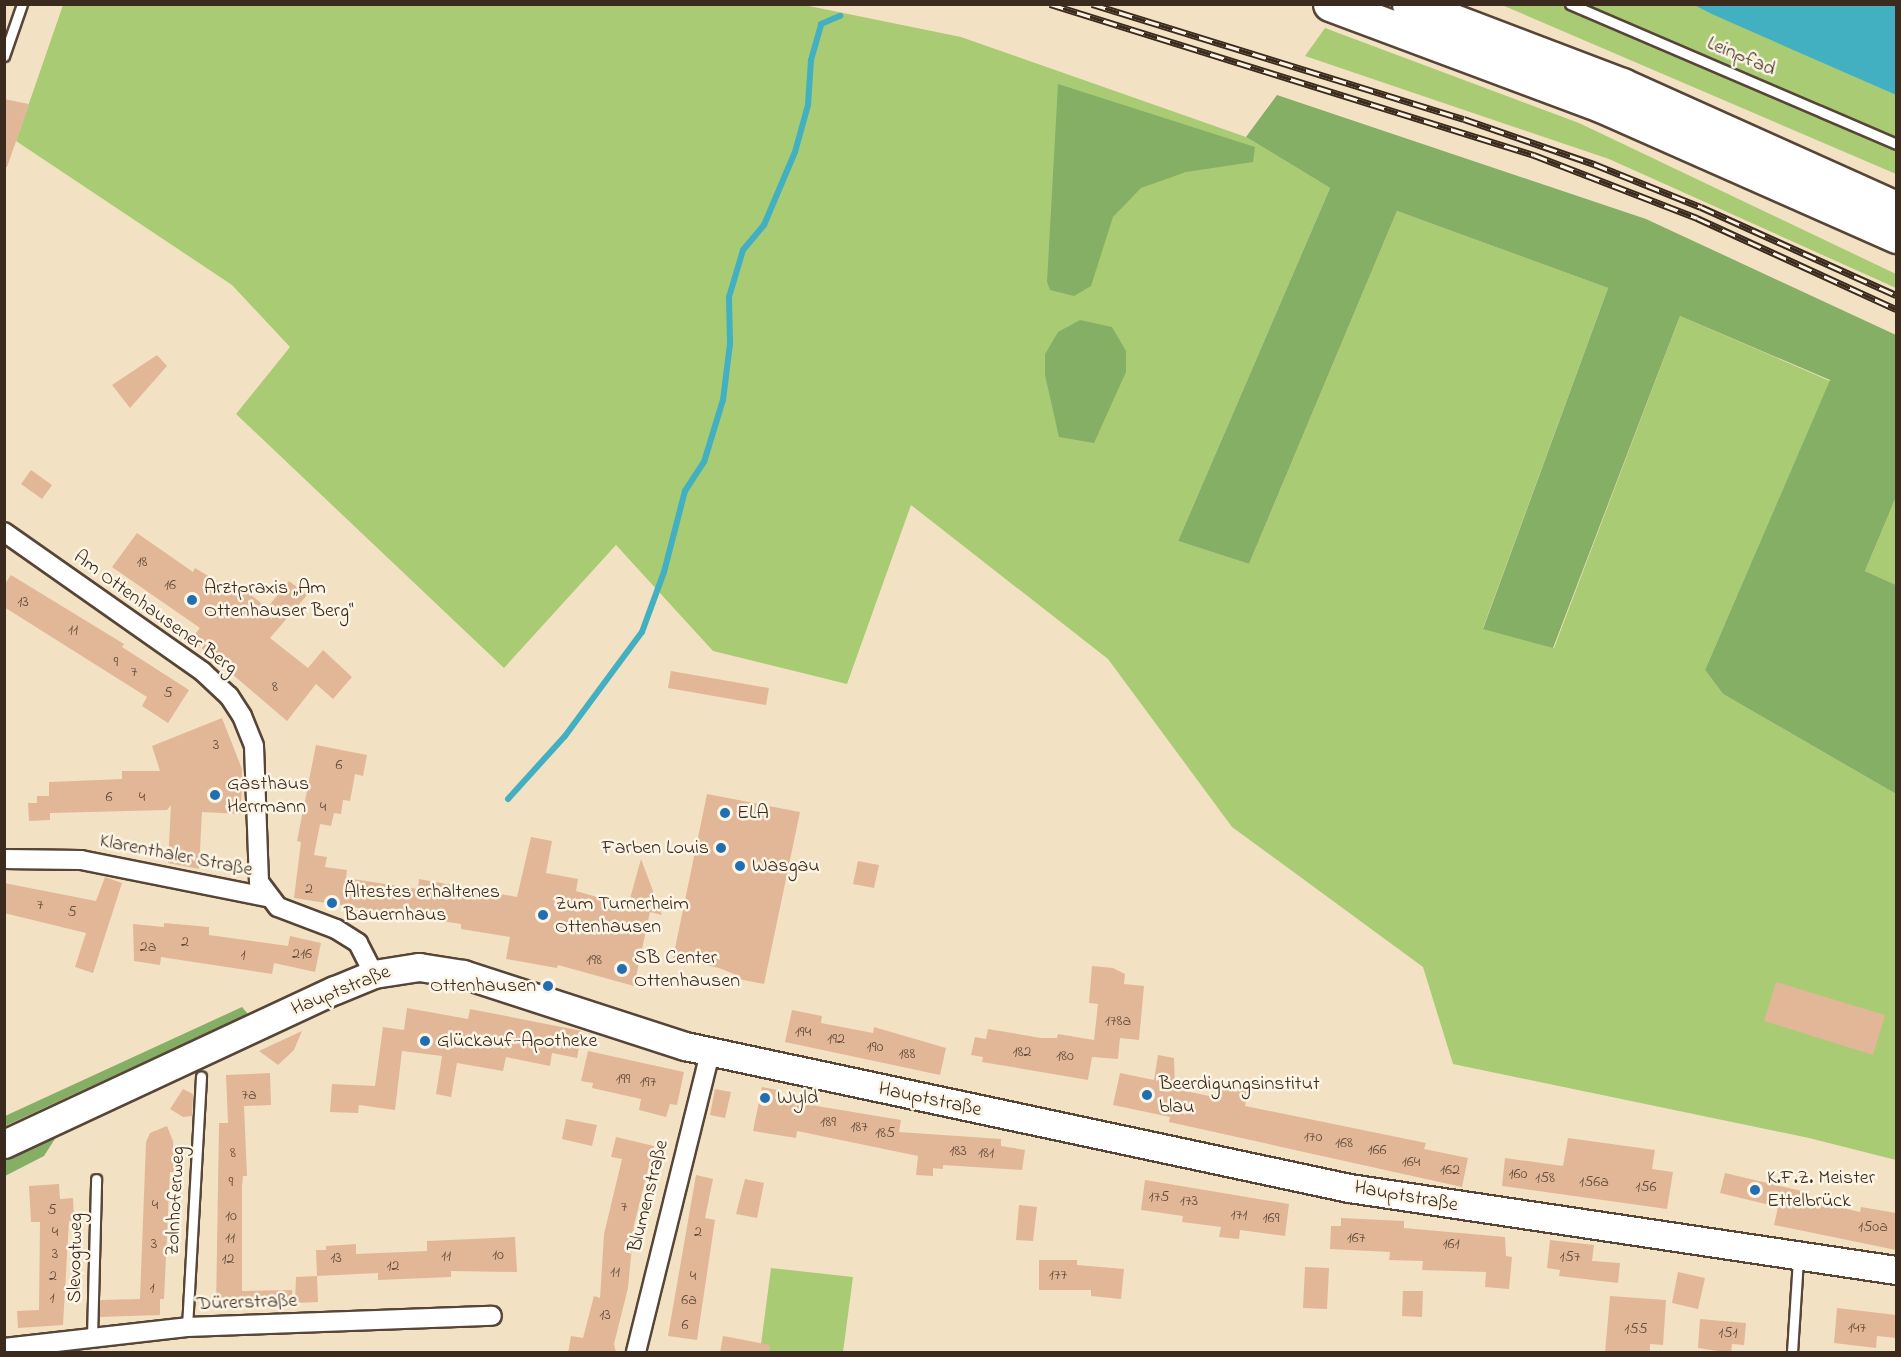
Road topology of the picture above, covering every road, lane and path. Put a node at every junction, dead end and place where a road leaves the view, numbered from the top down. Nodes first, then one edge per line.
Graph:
1 (22, 4) edge
2 (1330, 4) edge
3 (1409, 4) edge
4 (1570, 4) edge
5 (4, 56) edge
6 (1896, 144) edge
7 (1896, 208) edge
8 (1896, 236) edge
9 (4, 532) edge
10 (4, 859) edge
11 (267, 897) junction
12 (374, 974) junction
13 (710, 1052) junction
14 (201, 1076) dead end
15 (4, 1144) edge
16 (96, 1179) dead end
17 (1798, 1255) junction
18 (1896, 1270) edge
19 (492, 1316) dead end
20 (187, 1327) junction
21 (92, 1337) junction
22 (4, 1348) edge
23 (636, 1353) edge
24 (1792, 1353) edge

1 - 5 lane
2 - 8 highway
3 - 7 highway
4 - 6 lane, Leinpfad
9 - 11 street, Am Ottenhausener Berg
10 - 11 street, Klarenthaler Straße
11 - 12 street
12 - 13 main road, Hauptstraße
12 - 15 main road, Hauptstraße
13 - 17 main road, Hauptstraße
13 - 23 street, Blumenstraße
14 - 20 lane, Zolnhoferweg
16 - 21 lane, Slevogtweg
17 - 18 main road, Hauptstraße
17 - 24 lane
19 - 20 street, Dürerstraße
20 - 21 street, Dürerstraße
21 - 22 street, Dürerstraße

